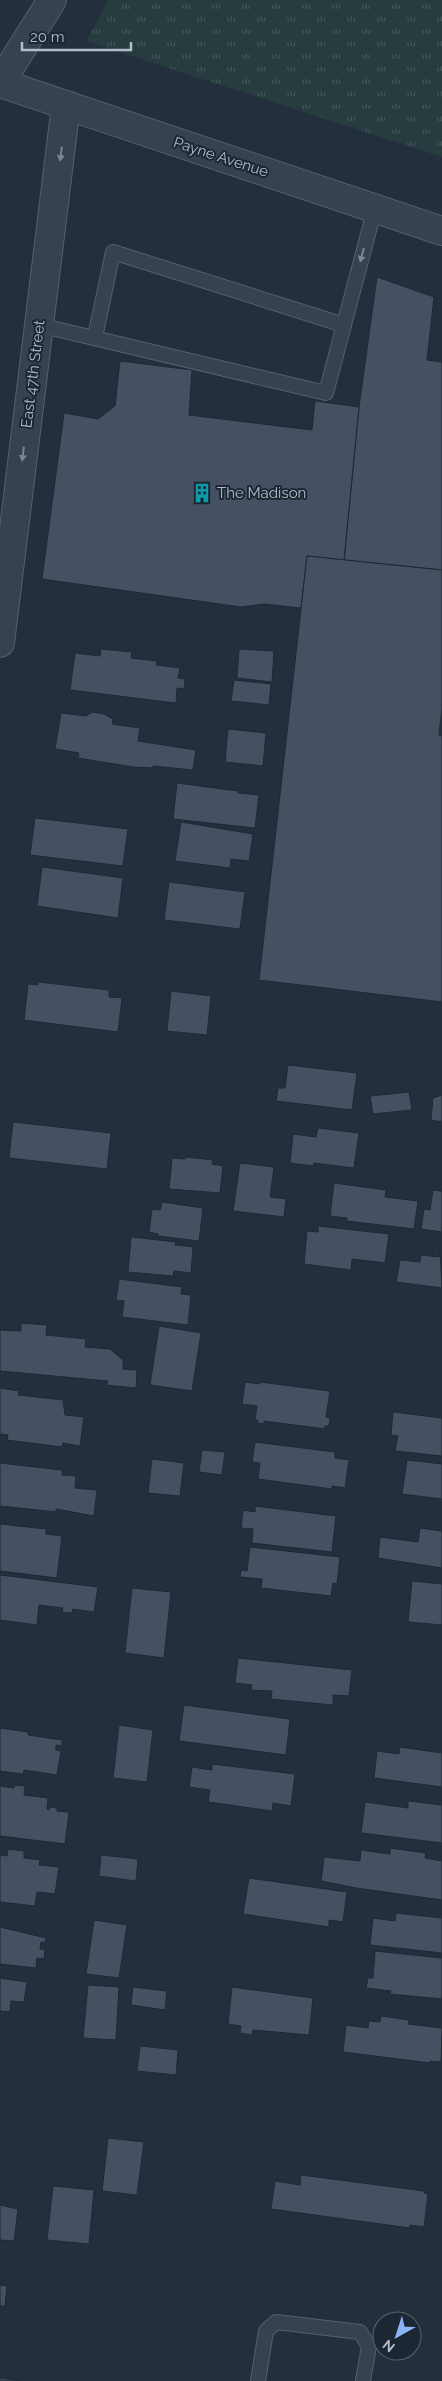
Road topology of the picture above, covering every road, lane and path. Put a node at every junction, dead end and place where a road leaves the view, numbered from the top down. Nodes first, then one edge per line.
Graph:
1 (52, 0) edge
2 (0, 83) edge
3 (66, 105) junction
4 (375, 208) junction
5 (442, 230) edge
6 (39, 325) junction
7 (344, 325) junction
8 (95, 337) junction
9 (0, 643) edge
10 (258, 2381) edge
11 (363, 2381) edge

1 - 2 street
2 - 3 street, Payne Avenue
3 - 4 street, Payne Avenue
3 -> 6 street, East 47th Street
4 - 5 street, Payne Avenue
4 -> 7 lane
6 - 8 lane
6 -> 9 street, East 47th Street
7 - 8 lane
7 - 8 lane
10 - 11 lane

